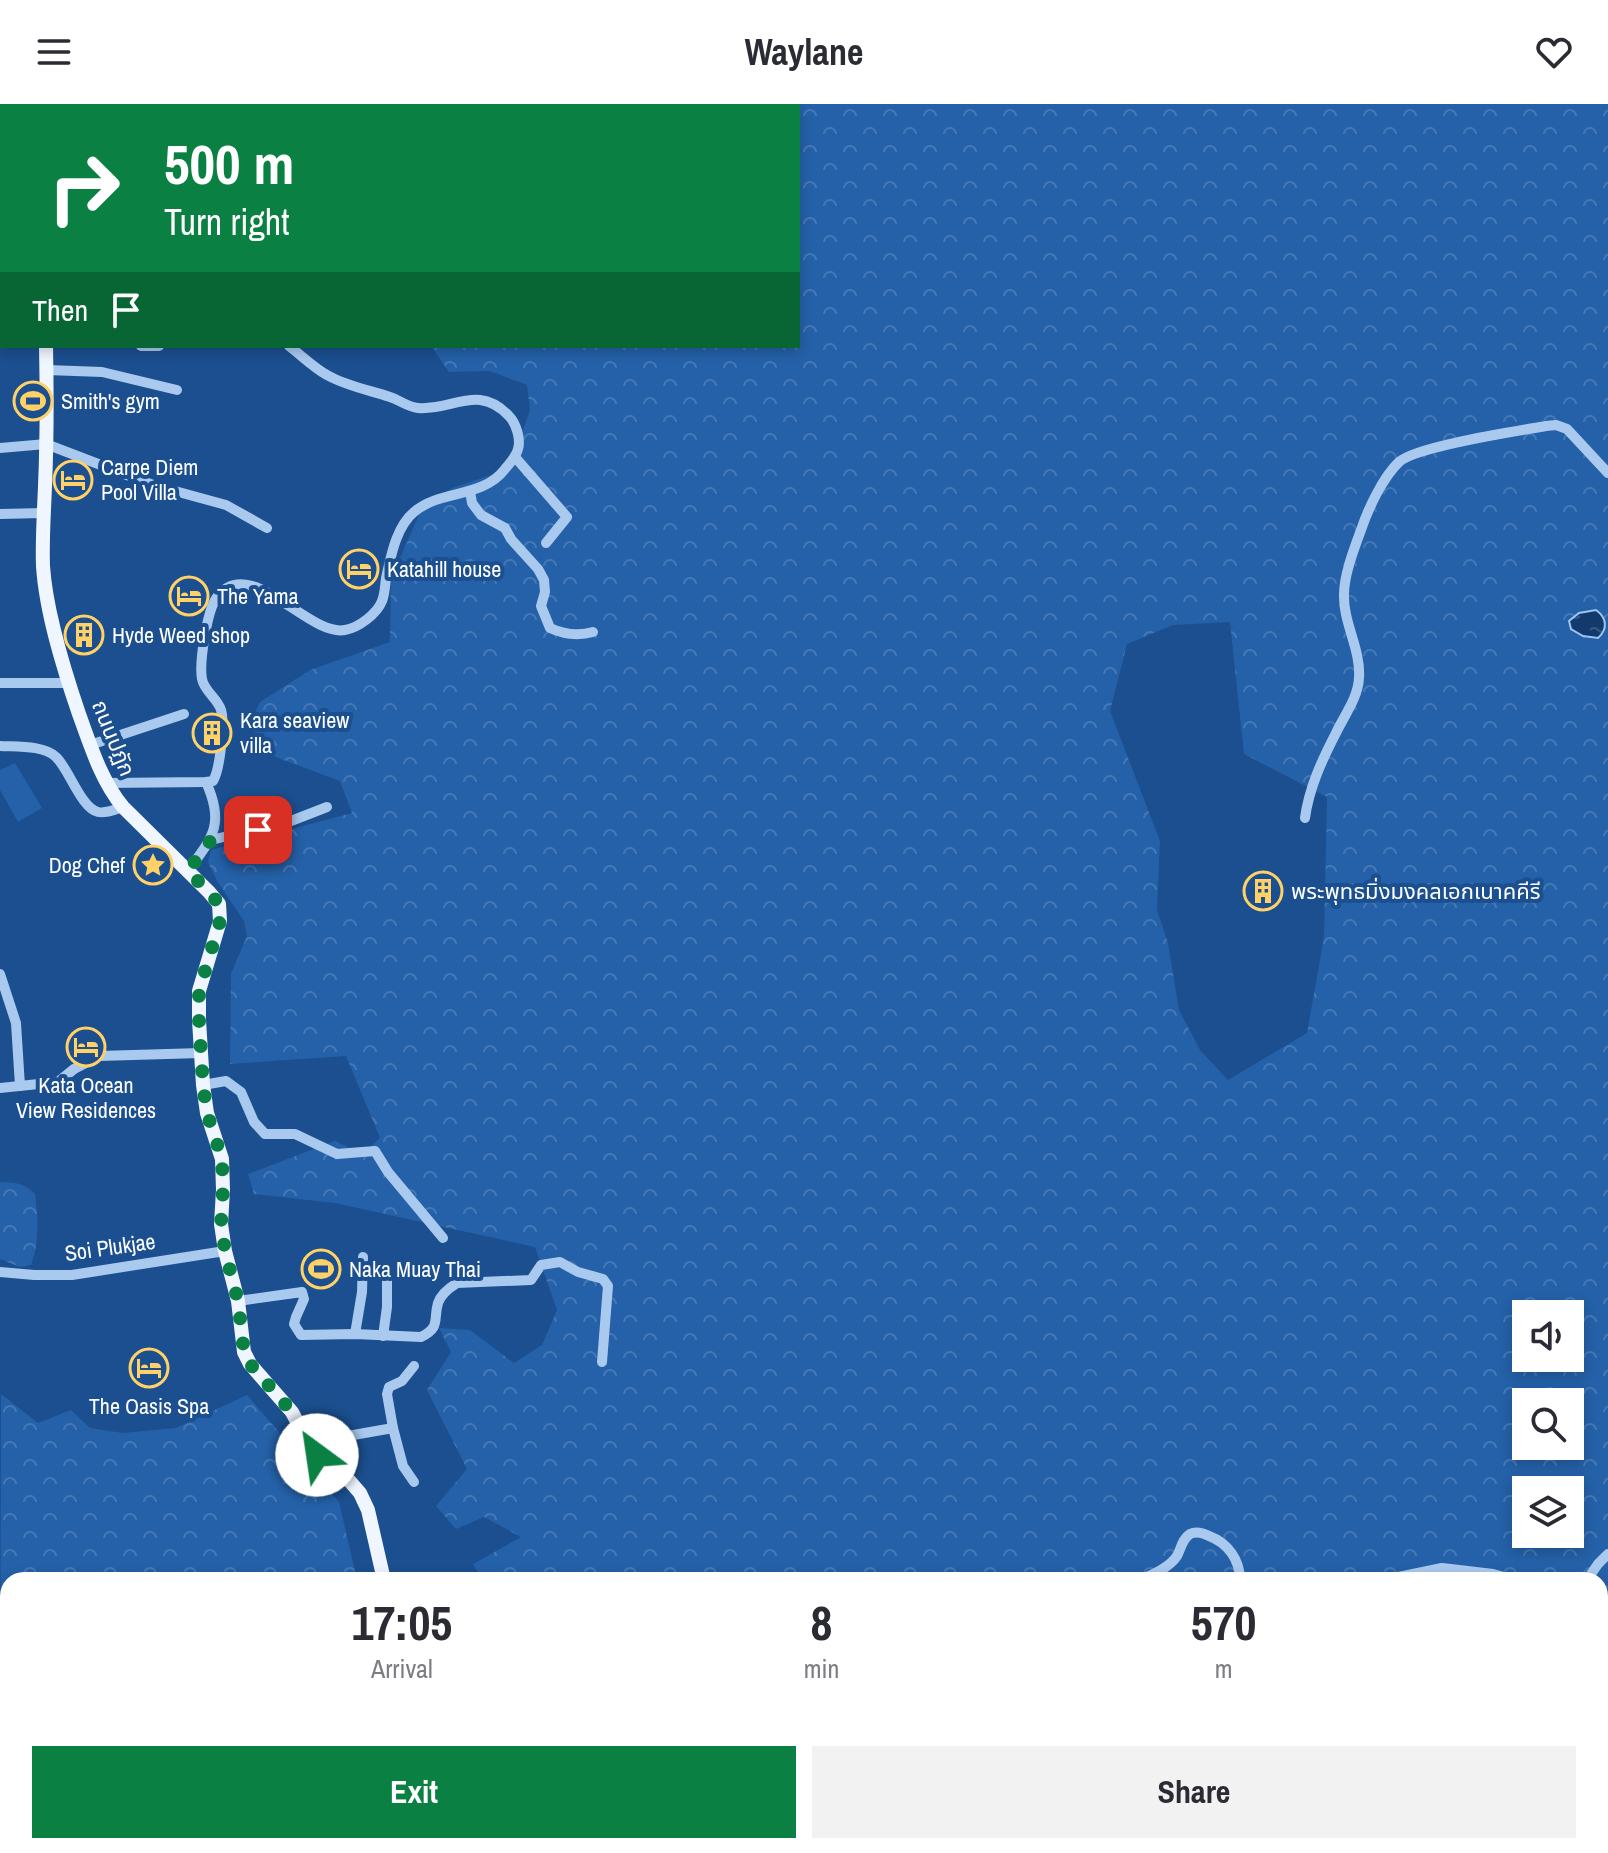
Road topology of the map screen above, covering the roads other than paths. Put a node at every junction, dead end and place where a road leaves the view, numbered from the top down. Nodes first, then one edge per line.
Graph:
1 (46, 348) edge
2 (292, 348) edge
3 (47, 370) junction
4 (177, 390) dead end
5 (46, 444) junction
6 (1, 447) edge
7 (515, 457) junction
8 (1608, 473) edge
9 (470, 491) junction
10 (44, 513) junction
11 (0, 514) edge
12 (267, 528) dead end
13 (546, 543) dead end
14 (593, 632) dead end
15 (0, 683) edge
16 (68, 683) junction
17 (184, 714) dead end
18 (90, 745) junction
19 (0, 746) edge
20 (206, 782) junction
21 (106, 783) junction
22 (123, 807) junction
23 (327, 807) dead end
24 (1305, 818) dead end
25 (211, 840) junction
26 (188, 871) junction
27 (0, 974) edge
28 (201, 1053) junction
29 (203, 1085) junction
30 (20, 1086) junction
31 (0, 1088) edge
32 (443, 1238) dead end
33 (225, 1251) junction
34 (363, 1257) dead end
35 (0, 1272) edge
36 (387, 1275) dead end
37 (238, 1301) junction
38 (355, 1334) junction
39 (383, 1336) junction
40 (602, 1362) dead end
41 (414, 1366) dead end
42 (393, 1428) junction
43 (308, 1443) junction
44 (414, 1482) dead end
45 (1608, 1554) edge
46 (382, 1572) edge
47 (1154, 1572) edge
48 (1239, 1572) edge
49 (1423, 1572) edge
50 (1476, 1572) edge
51 (1592, 1572) edge

1 - 3 main road, ถนนปฏัก
2 - 7 street
3 - 4 street
3 - 5 main road, ถนนปฏัก
5 - 6 street
5 - 10 main road, ถนนปฏัก
5 - 12 street
7 - 9 street
7 - 13 street
8 - 24 street
9 - 14 street
9 - 20 street
10 - 11 street
10 - 16 main road, ถนนปฏัก
15 - 16 street
16 - 18 main road, ถนนปฏัก
17 - 18 street
18 - 21 main road, ถนนปฏัก
19 - 22 street
20 - 21 street
20 - 25 street
21 - 22 main road, ถนนปฏัก
22 - 26 main road, ถนนปฏัก
23 - 25 street
25 - 26 street
26 - 28 main road, ถนนปฏัก
27 - 30 street
28 - 29 main road, ถนนปฏัก
28 - 30 street
29 - 32 street
29 - 33 main road, ถนนปฏัก
30 - 31 street
33 - 35 street, Soi Plukjae
33 - 37 main road, ถนนปฏัก
34 - 38 street
36 - 39 street
37 - 38 street
37 - 43 main road, ถนนปฏัก
38 - 39 street
39 - 40 street
41 - 42 street
42 - 43 street
42 - 44 street
43 - 46 main road, ถนนปฏัก
45 - 51 street
47 - 48 street
49 - 50 street

